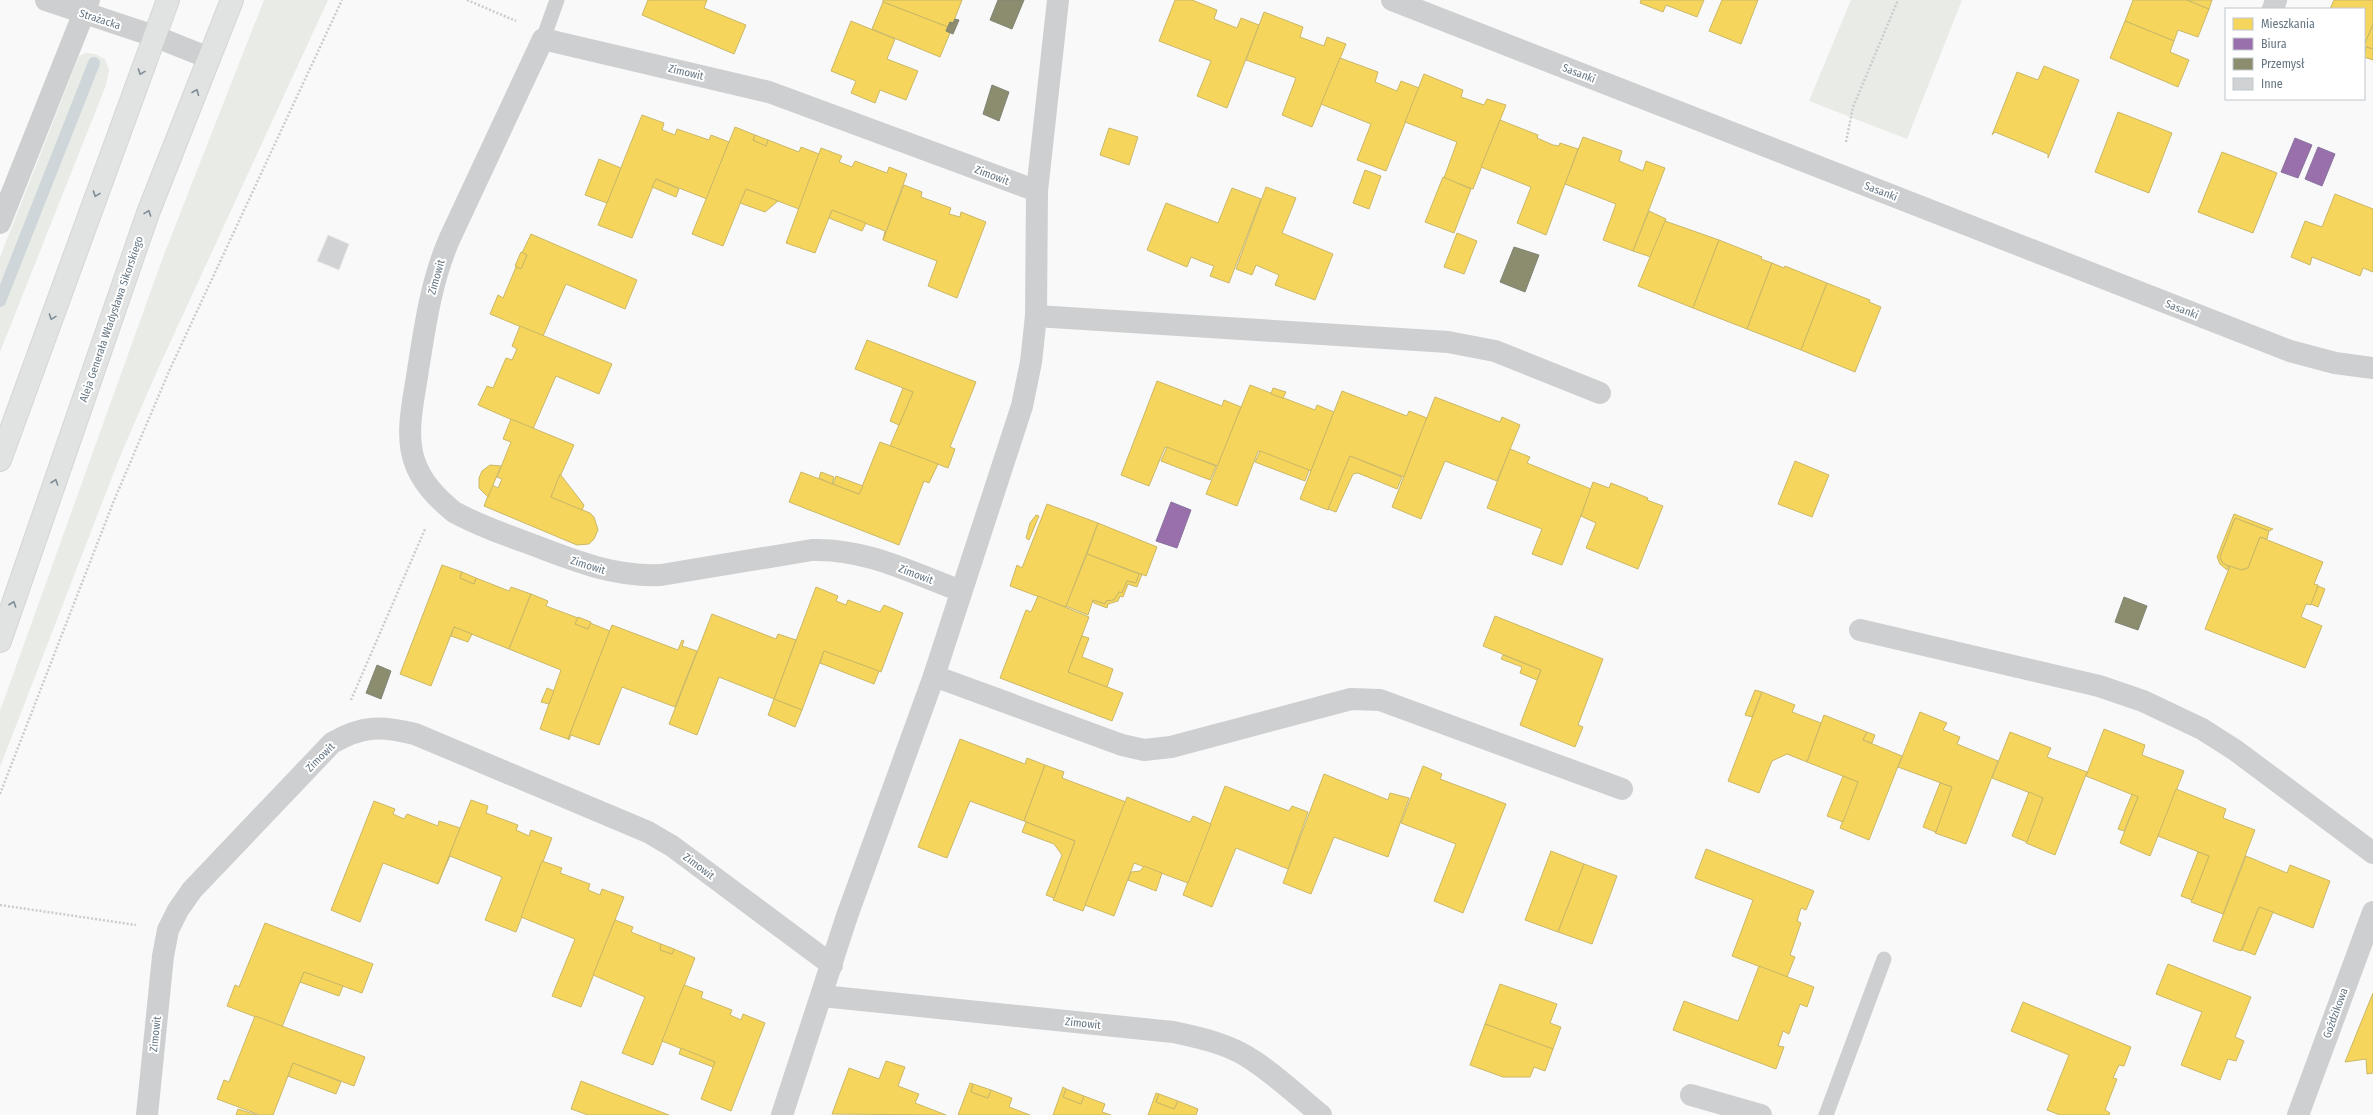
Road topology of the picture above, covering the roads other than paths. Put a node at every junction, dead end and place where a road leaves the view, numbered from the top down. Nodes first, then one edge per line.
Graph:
1 (46, 0) edge
2 (168, 0) edge
3 (232, 0) edge
4 (557, 0) edge
5 (1058, 0) edge
6 (1392, 0) edge
7 (87, 7) edge
8 (154, 36) junction
9 (543, 39) junction
10 (209, 58) junction
11 (1037, 191) junction
12 (0, 224) edge
13 (1036, 316) junction
14 (2373, 368) edge
15 (1600, 393) dead end
16 (0, 460) edge
17 (961, 591) junction
18 (1860, 630) dead end
19 (0, 641) edge
20 (934, 676) junction
21 (1622, 789) dead end
22 (2373, 853) edge
23 (2373, 912) edge
24 (1884, 959) dead end
25 (832, 965) junction
26 (822, 996) junction
27 (1692, 1095) dead end
28 (147, 1115) edge
29 (782, 1115) edge
30 (1321, 1115) edge
31 (1762, 1115) edge
32 (1826, 1115) edge
33 (2298, 1115) edge

1 - 7 street, Strażacka
2 - 8 main road
3 - 10 main road, Aleja Generała Władysława Sikorskiego
4 - 9 lane
5 - 11 street
6 - 14 street, Sasanki
7 - 8 street, Strażacka
7 - 12 street
8 - 10 street, Strażacka
8 -> 16 main road
9 - 11 street, Zimowit
9 - 17 street, Zimowit
19 -> 10 main road, Aleja Generała Władysława Sikorskiego
11 - 13 street
13 - 15 street
13 - 17 street
17 - 20 street
18 - 22 street
20 - 21 street
20 - 25 street
23 - 33 street, Goździkowa
24 - 32 lane
25 - 26 street
25 - 28 street, Zimowit
26 - 29 street
26 - 30 street, Zimowit
27 - 31 street

